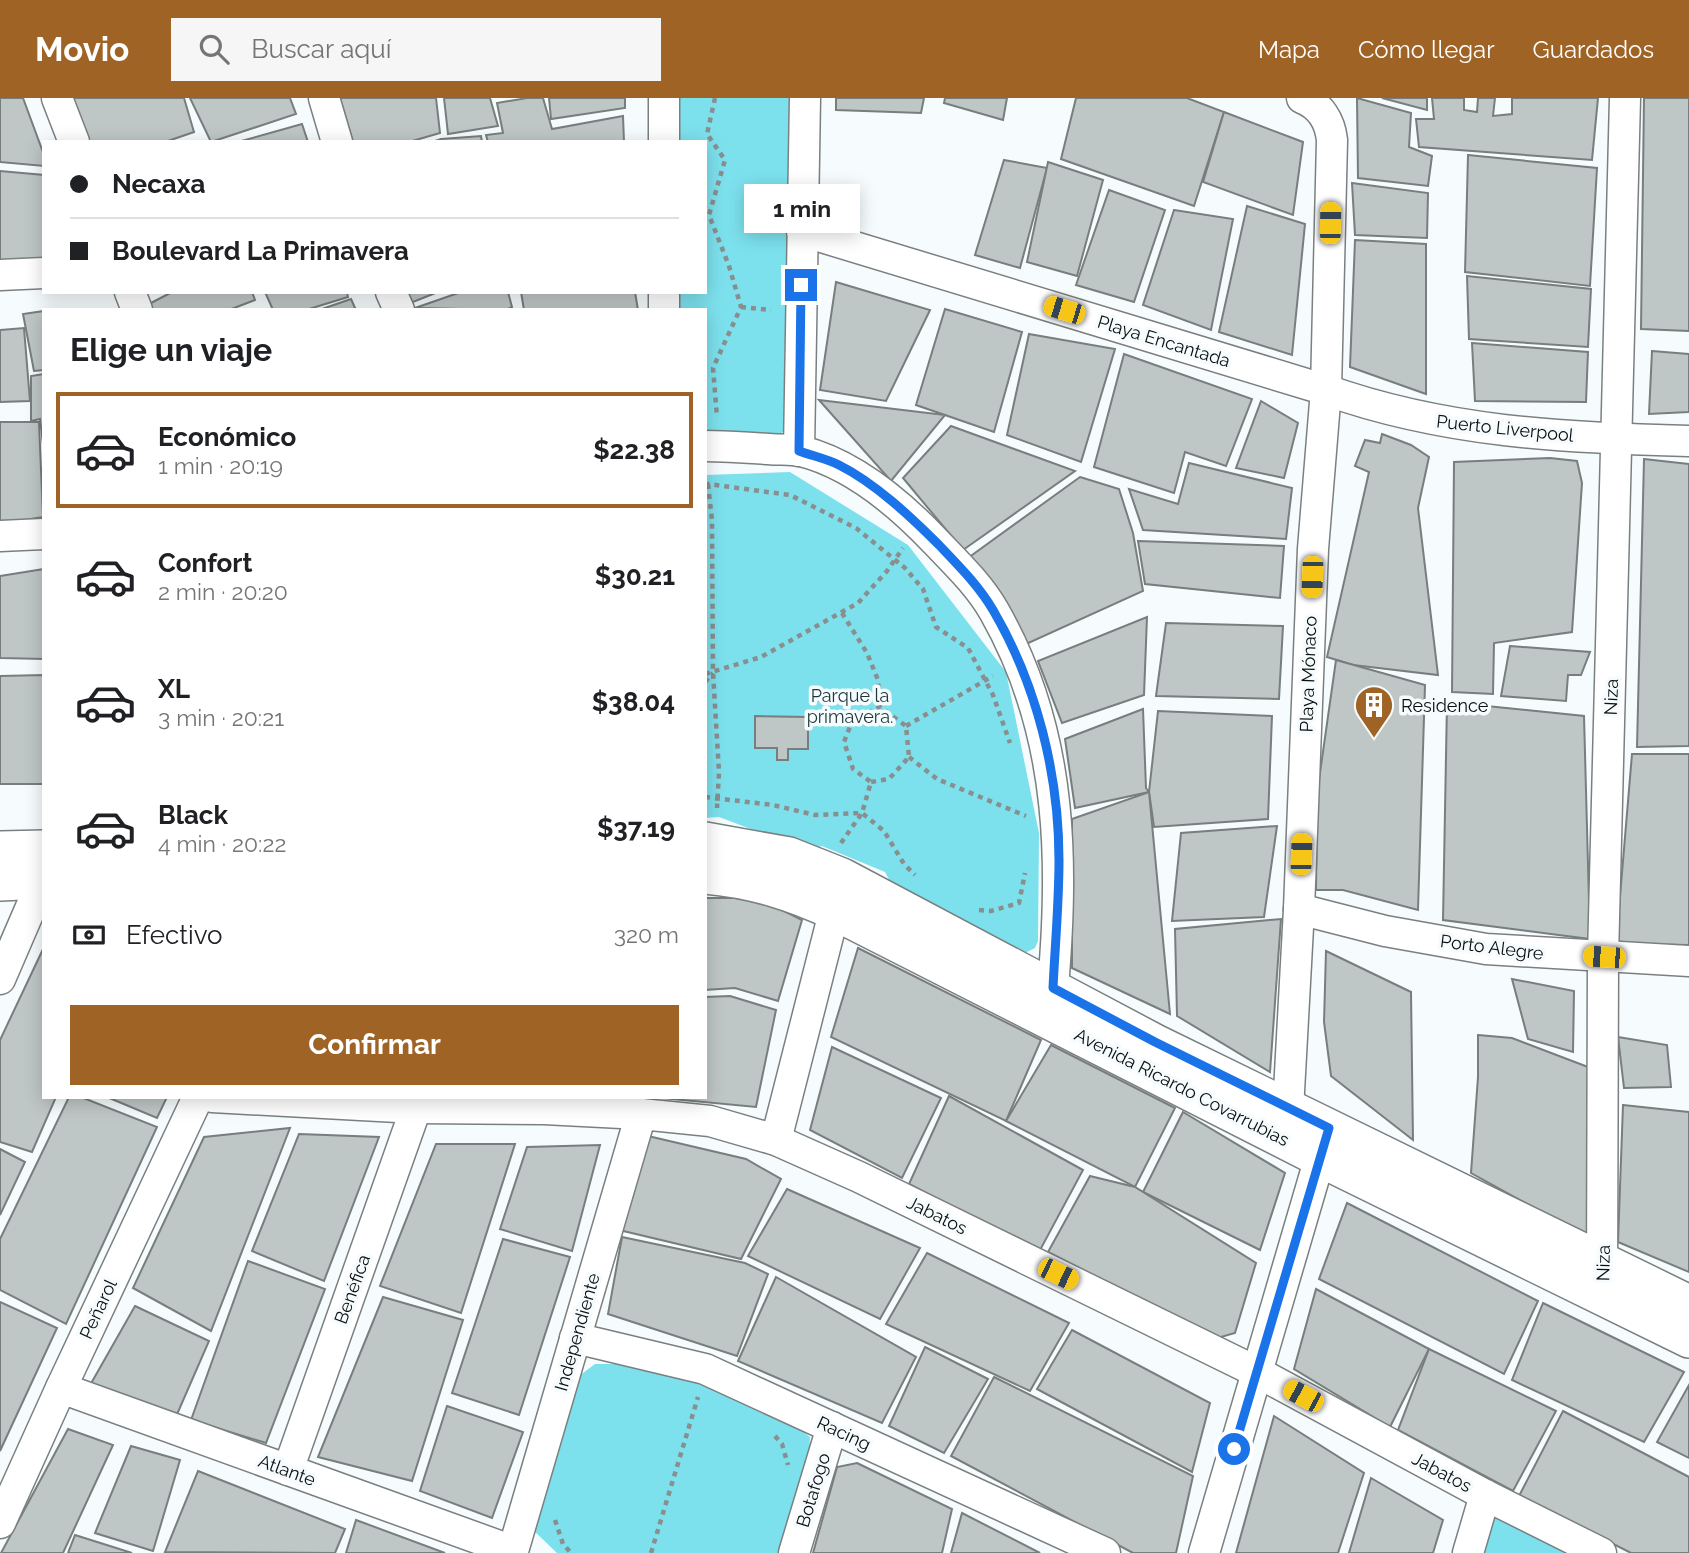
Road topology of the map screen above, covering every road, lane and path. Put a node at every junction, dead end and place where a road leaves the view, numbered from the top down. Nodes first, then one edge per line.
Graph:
1 (57, 98) edge
2 (324, 98) edge
3 (664, 98) edge
4 (715, 98) edge
5 (805, 98) edge
6 (1302, 98) edge
7 (1625, 98) edge
8 (73, 140) edge
9 (336, 140) edge
10 (664, 140) edge
11 (802, 231) junction
12 (42, 273) edge
13 (0, 275) edge
14 (1325, 390) junction
15 (1618, 439) junction
16 (1689, 441) edge
17 (712, 446) edge
18 (799, 451) junction
19 (707, 485) edge
20 (918, 524) junction
21 (42, 534) edge
22 (0, 536) edge
23 (896, 560) junction
24 (842, 613) junction
25 (1018, 660) junction
26 (713, 673) junction
27 (707, 674) edge
28 (707, 680) edge
29 (985, 681) junction
30 (880, 707) junction
31 (906, 726) junction
32 (1014, 755) dead end
33 (909, 757) junction
34 (871, 782) junction
35 (707, 797) edge
36 (717, 797) junction
37 (1021, 802) dead end
38 (862, 813) junction
39 (1023, 814) junction
40 (1024, 825) dead end
41 (1057, 828) junction
42 (42, 849) edge
43 (0, 850) edge
44 (710, 853) edge
45 (1025, 869) dead end
46 (832, 873) junction
47 (42, 879) edge
48 (920, 880) dead end
49 (0, 882) edge
50 (42, 884) edge
51 (969, 909) dead end
52 (1299, 909) junction
53 (836, 912) junction
54 (1604, 957) junction
55 (1689, 961) edge
56 (0, 979) edge
57 (1051, 1004) junction
58 (197, 1099) edge
59 (249, 1099) edge
60 (416, 1108) junction
61 (641, 1114) junction
62 (1287, 1122) junction
63 (776, 1140) junction
64 (1325, 1143) junction
65 (1602, 1278) junction
66 (1689, 1304) edge
67 (575, 1338) junction
68 (1689, 1339) edge
69 (1257, 1372) junction
70 (702, 1383) junction
71 (61, 1388) junction
72 (686, 1394) dead end
73 (709, 1401) dead end
74 (831, 1427) junction
75 (773, 1433) dead end
76 (788, 1467) dead end
77 (288, 1470) junction
78 (1485, 1495) junction
79 (556, 1514) dead end
80 (0, 1523) edge
81 (513, 1551) joint
82 (571, 1553) edge
83 (651, 1553) edge
84 (794, 1553) edge
85 (1105, 1553) edge
86 (1204, 1553) edge
87 (1468, 1553) edge
88 (1601, 1553) edge

1 - 8 street
2 - 9 street
3 - 10 street
4 - 17 path
5 - 11 street
6 - 14 street, Playa Mónaco
7 - 15 street, Niza
11 - 14 street, Playa Encantada
11 - 18 street
12 - 13 street
14 - 15 street, Puerto Liverpool
14 - 52 street, Playa Mónaco
15 - 16 street, Puerto Liverpool
15 - 54 street, Niza
17 - 18 street
18 - 20 street
19 - 23 path
19 - 26 path
20 - 23 path
20 - 25 street
21 - 22 street
23 - 24 path
23 - 29 path
24 - 26 path
24 - 30 path
25 - 29 path
25 - 41 street
26 - 27 path
26 - 28 path
26 - 36 path
29 - 31 path
29 - 32 path
30 - 31 path
30 - 34 path
31 - 33 path
33 - 34 path
33 - 39 path
34 - 38 path
35 - 36 path
36 - 38 path
36 - 44 path
37 - 39 path
38 - 46 path
38 - 48 path
39 - 40 path
39 - 41 path
41 - 57 street
42 - 43 street
44 - 46 street, Avenida Ricardo Covarrubias
44 - 53 street, Avenida Ricardo Covarrubias
45 - 51 path
46 - 53 street
46 - 57 street, Avenida Ricardo Covarrubias
47 - 49 street
50 - 56 street
52 - 54 street, Porto Alegre
52 - 62 street, Playa Mónaco
53 - 57 street, Avenida Ricardo Covarrubias
53 - 63 street
54 - 55 street, Porto Alegre
54 - 65 street, Niza
57 - 62 street, Avenida Ricardo Covarrubias
58 - 71 street, Peñarol
59 - 60 street, Jabatos
60 - 61 street, Jabatos
60 - 77 street, Benéfica
61 - 63 street, Jabatos
61 - 67 street, Independiente
62 - 64 street, Avenida Ricardo Covarrubias
63 - 69 street, Jabatos
64 - 65 street, Avenida Ricardo Covarrubias
64 - 69 street
65 - 66 street, Avenida Ricardo Covarrubias
65 - 68 street, Avenida Ricardo Covarrubias
67 - 70 street, Racing
67 - 81 street, Independiente
69 - 78 street, Jabatos
69 - 86 street
70 - 72 path
70 - 73 path
70 - 74 street, Racing
70 - 83 path
71 - 77 street, Atlante
71 - 80 street, Peñarol
74 - 84 street, Botafogo
74 - 85 street, Racing
75 - 76 path
77 - 81 street, Atlante
78 - 87 street
78 - 88 street, Jabatos
79 - 82 path

